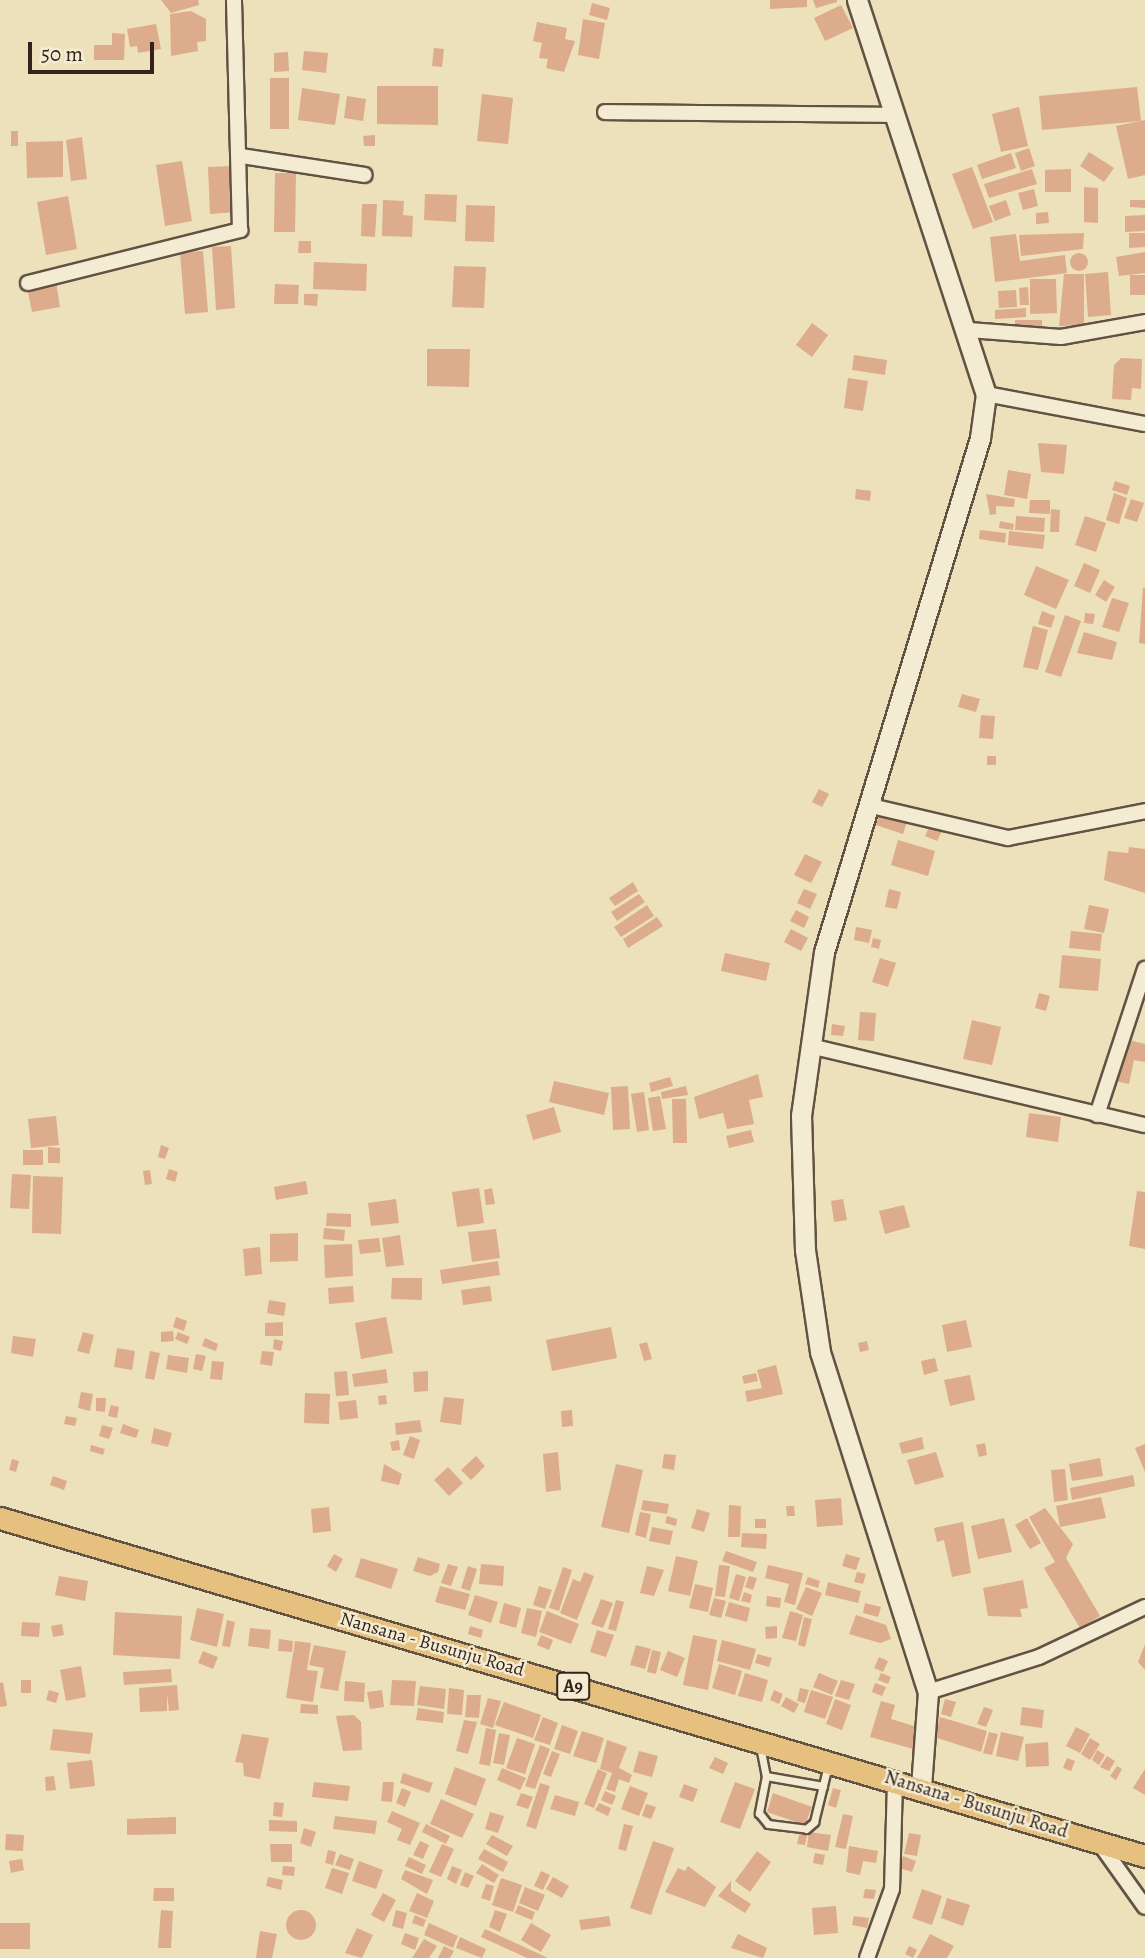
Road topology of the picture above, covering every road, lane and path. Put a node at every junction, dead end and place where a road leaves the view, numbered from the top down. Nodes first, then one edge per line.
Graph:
1 (234, 0) edge
2 (857, 0) edge
3 (605, 112) dead end
4 (895, 115) junction
5 (240, 156) junction
6 (365, 174) dead end
7 (28, 283) dead end
8 (1145, 322) edge
9 (968, 330) junction
10 (986, 394) junction
11 (1145, 424) edge
12 (867, 805) junction
13 (1145, 811) edge
14 (1145, 969) edge
15 (810, 1046) junction
16 (1097, 1115) junction
17 (1145, 1125) edge
18 (0, 1518) edge
19 (1145, 1607) edge
20 (928, 1692) junction
21 (756, 1740) junction
22 (828, 1761) junction
23 (766, 1776) junction
24 (895, 1781) junction
25 (823, 1786) junction
26 (921, 1787) junction
27 (1100, 1844) junction
28 (1145, 1856) edge
29 (1145, 1907) edge
30 (867, 1958) edge

1 - 5 street
2 - 4 street
3 - 4 street
4 - 9 street
5 - 6 street
5 - 7 street
8 - 9 street
9 - 10 street
10 - 11 street
10 - 12 street
12 - 13 street
12 - 15 street
14 - 16 street
15 - 16 street
15 - 20 street
16 - 17 street
18 - 21 main road, Nansana - Busunju Road / A9
19 - 20 street
20 - 26 street
21 - 22 main road, Nansana - Busunju Road / A9
21 - 23 lane
22 - 24 main road, Nansana - Busunju Road / A9
22 - 25 lane
23 - 25 lane
23 - 25 lane
24 - 26 main road, Nansana - Busunju Road / A9
24 - 30 street
26 - 27 main road, Nansana - Busunju Road / A9
27 - 28 main road, Nansana - Busunju Road / A9
27 - 29 street

